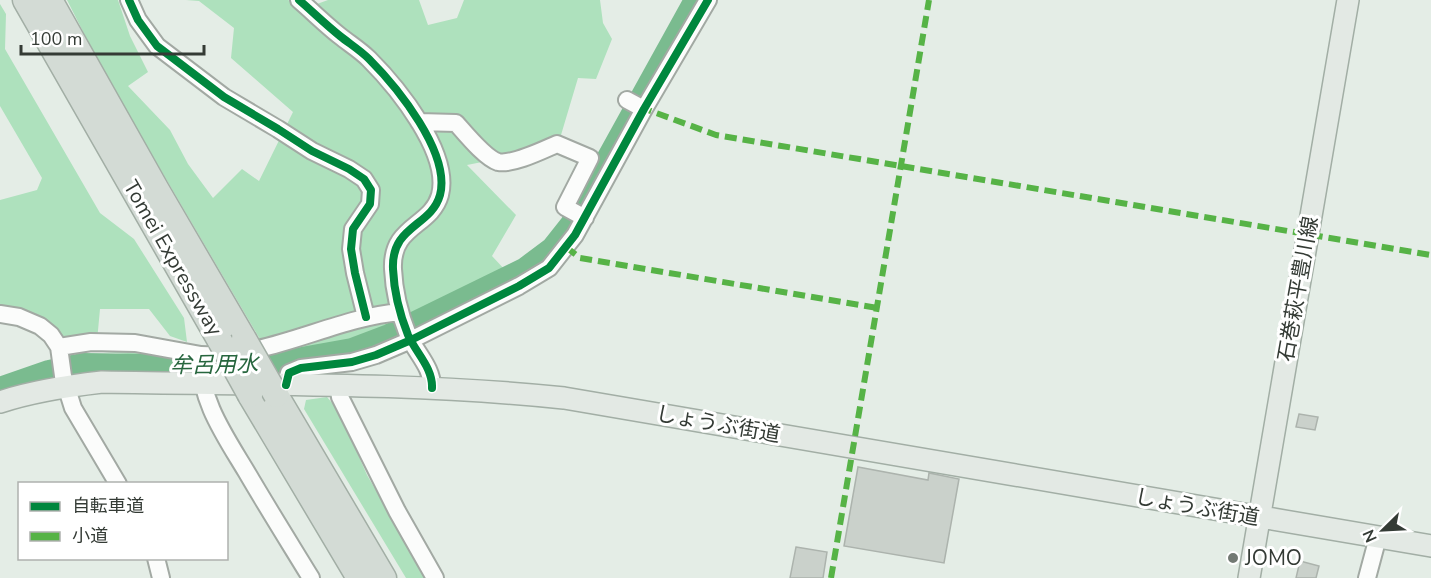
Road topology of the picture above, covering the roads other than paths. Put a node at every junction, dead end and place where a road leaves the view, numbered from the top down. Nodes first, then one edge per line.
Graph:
1 (25, 0) edge
2 (50, 0) edge
3 (129, 0) edge
4 (299, 0) edge
5 (708, 0) edge
6 (1348, 0) edge
7 (419, 122) junction
8 (578, 214) junction
9 (0, 314) edge
10 (401, 314) junction
11 (366, 317) junction
12 (409, 337) junction
13 (232, 340) junction
14 (59, 351) junction
15 (202, 368) junction
16 (64, 381) junction
17 (338, 386) junction
18 (432, 388) junction
19 (281, 390) junction
20 (0, 402) edge
21 (117, 482) edge
22 (1259, 518) junction
23 (1378, 537) junction
24 (1431, 546) edge
25 (157, 560) edge
26 (162, 578) edge
27 (311, 578) edge
28 (358, 578) edge
29 (384, 578) edge
30 (435, 578) edge
31 (1249, 578) edge
32 (1367, 578) edge

1 - 13 highway, Tomei Expressway
2 - 13 highway, Tomei Expressway
3 - 11 street
4 - 7 street
5 - 8 street
6 - 22 main road, 石巻萩平豊川線
7 - 8 street
7 - 10 street
8 - 12 street
9 - 14 street
10 - 11 street
10 - 12 street
11 - 15 street
12 - 18 street
12 - 19 street
13 - 19 highway, Tomei Expressway, bridge
13 - 28 highway, Tomei Expressway, bridge
14 - 15 street
14 - 16 street
15 - 16 main road, しょうぶ街道
15 - 19 main road, しょうぶ街道
15 - 27 street
16 - 20 main road, しょうぶ街道
16 - 21 street
17 - 18 main road, しょうぶ街道
17 - 19 main road, しょうぶ街道
17 - 30 street
18 - 22 main road, しょうぶ街道
19 - 29 highway, Tomei Expressway
22 - 23 main road, しょうぶ街道
22 - 31 main road, 石巻萩平豊川線
23 - 24 main road, しょうぶ街道
23 - 32 street
25 - 26 street

